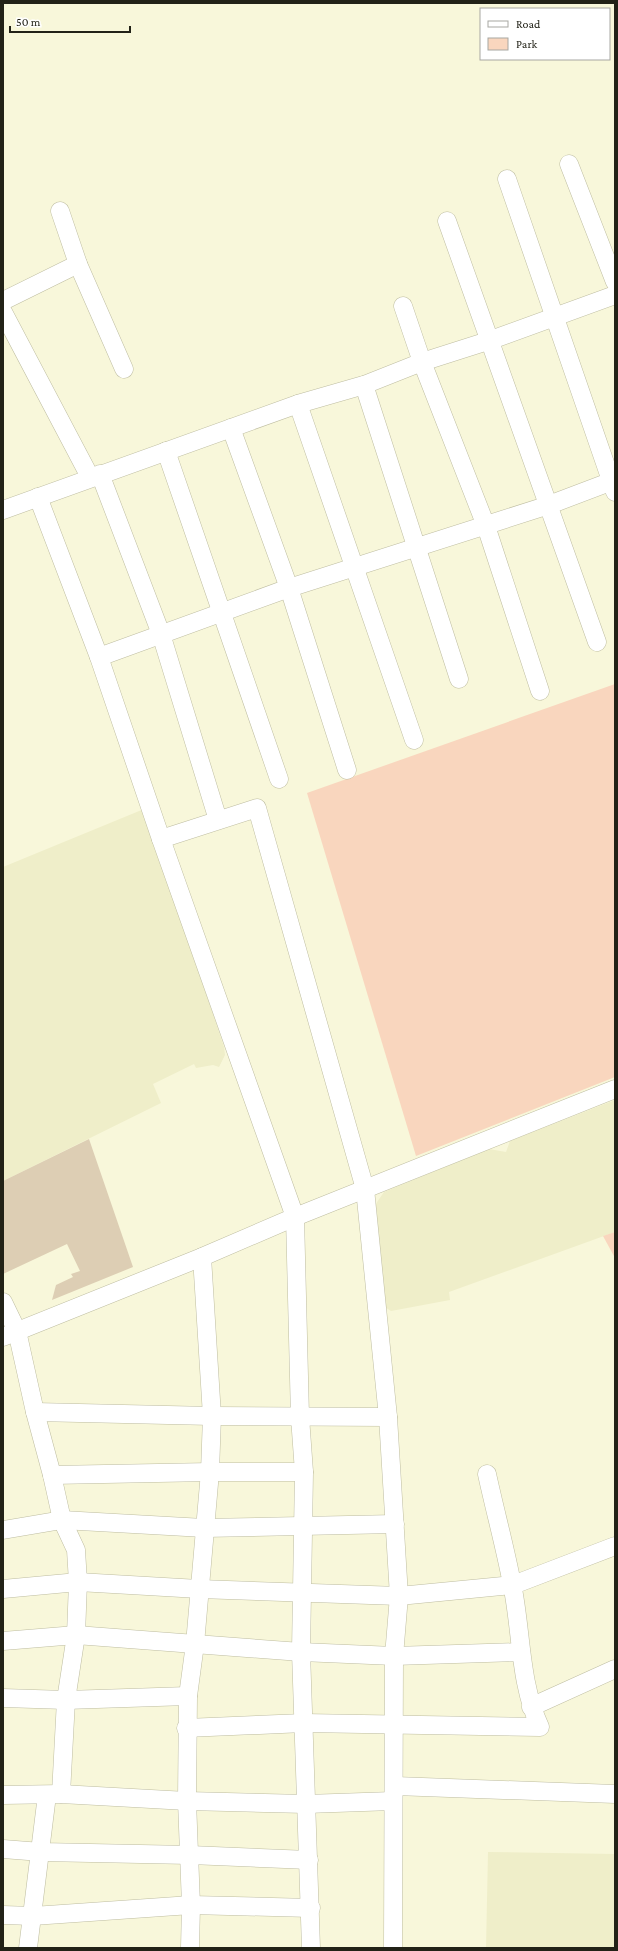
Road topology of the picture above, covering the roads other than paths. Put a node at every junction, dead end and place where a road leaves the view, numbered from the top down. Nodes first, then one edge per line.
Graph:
1 (569, 164) dead end
2 (507, 180) dead end
3 (60, 211) dead end
4 (447, 221) dead end
5 (78, 264) junction
6 (615, 282) edge
7 (615, 294) edge
8 (3, 301) edge
9 (403, 306) dead end
10 (3, 312) edge
11 (553, 317) junction
12 (491, 340) junction
13 (422, 362) junction
14 (124, 368) dead end
15 (364, 385) junction
16 (298, 404) junction
17 (231, 428) junction
18 (166, 451) junction
19 (95, 476) junction
20 (614, 485) edge
21 (38, 497) junction
22 (549, 505) junction
23 (3, 510) edge
24 (486, 526) junction
25 (415, 547) junction
26 (355, 568) junction
27 (289, 588) junction
28 (222, 613) junction
29 (161, 634) junction
30 (597, 642) dead end
31 (99, 657) junction
32 (460, 679) dead end
33 (540, 691) dead end
34 (414, 740) dead end
35 (347, 770) dead end
36 (279, 779) dead end
37 (218, 820) junction
38 (161, 839) junction
39 (615, 1089) edge
40 (364, 1189) junction
41 (295, 1217) junction
42 (202, 1257) junction
43 (3, 1302) edge
44 (10, 1334) edge
45 (35, 1412) junction
46 (212, 1416) junction
47 (300, 1417) junction
48 (388, 1417) junction
49 (210, 1472) junction
50 (304, 1472) junction
51 (487, 1474) dead end
52 (52, 1475) junction
53 (62, 1520) junction
54 (395, 1524) junction
55 (302, 1526) junction
56 (204, 1528) junction
57 (3, 1530) edge
58 (615, 1546) edge
59 (78, 1582) junction
60 (513, 1585) junction
61 (3, 1589) edge
62 (199, 1589) junction
63 (301, 1593) junction
64 (398, 1596) junction
65 (76, 1635) junction
66 (3, 1641) edge
67 (195, 1644) junction
68 (301, 1652) junction
69 (521, 1652) junction
70 (394, 1656) junction
71 (615, 1669) edge
72 (188, 1696) junction
73 (3, 1698) edge
74 (66, 1700) junction
75 (531, 1707) junction
76 (304, 1723) junction
77 (394, 1723) junction
78 (186, 1728) junction
79 (394, 1793) junction
80 (615, 1794) edge
81 (3, 1795) edge
82 (54, 1795) junction
83 (187, 1801) junction
84 (306, 1804) junction
85 (3, 1849) edge
86 (41, 1852) junction
87 (190, 1854) junction
88 (309, 1860) junction
89 (191, 1905) junction
90 (311, 1908) junction
91 (3, 1915) edge
92 (33, 1916) junction
93 (28, 1948) edge
94 (190, 1948) edge
95 (311, 1948) edge
96 (393, 1948) edge

1 - 6 street
2 - 11 street
3 - 5 street
4 - 12 street
5 - 8 street
5 - 14 street
7 - 11 street
9 - 13 street
10 - 19 street
11 - 12 street
11 - 20 street
12 - 13 street
12 - 22 street
13 - 15 street
13 - 24 street
15 - 16 street
15 - 25 street
16 - 17 street
16 - 26 street
17 - 18 street
17 - 27 street
18 - 19 street
18 - 28 street
19 - 21 street
19 - 29 street
20 - 22 street
21 - 23 street
21 - 31 street
22 - 24 street
22 - 30 street
24 - 25 street
24 - 33 street
25 - 26 street
25 - 32 street
26 - 27 street
26 - 34 street
27 - 28 street
27 - 35 street
28 - 29 street
28 - 36 street
29 - 31 street
29 - 37 street
31 - 38 street
37 - 38 street
37 - 40 street
38 - 41 street
39 - 40 street
40 - 41 street
40 - 48 street
41 - 42 street
41 - 47 street
42 - 44 street
42 - 46 street
43 - 44 street
44 - 45 street
45 - 46 street
45 - 52 street
46 - 47 street
46 - 49 street
47 - 48 street
47 - 50 street
48 - 54 street
49 - 50 street
49 - 52 street
49 - 56 street
50 - 55 street
51 - 60 street
52 - 53 street
53 - 56 street
53 - 57 street
53 - 59 street
54 - 55 street
54 - 64 street
55 - 56 street
55 - 63 street
56 - 62 street
58 - 60 street
59 - 61 street
59 - 62 street
59 - 65 street
60 - 64 street
60 - 69 street
62 - 63 street
62 - 67 street
63 - 64 street
63 - 68 street
64 - 70 street
65 - 66 street
65 - 67 street
65 - 74 street
67 - 68 street
67 - 72 street
68 - 70 street
68 - 76 street
69 - 70 street
69 - 75 street
70 - 77 street
71 - 75 street
72 - 74 street
72 - 78 street
73 - 74 street
74 - 82 street
75 - 77 street
76 - 77 street
76 - 78 street
76 - 84 street
77 - 79 street
78 - 83 street
79 - 80 street
79 - 84 street
79 - 96 street
81 - 82 street
82 - 83 street
82 - 86 street
83 - 84 street
83 - 87 street
84 - 88 street
85 - 86 street
86 - 87 street
86 - 92 street
87 - 88 street
87 - 89 street
88 - 90 street
89 - 90 street
89 - 92 street
89 - 94 street
90 - 95 street
91 - 92 street
92 - 93 street

